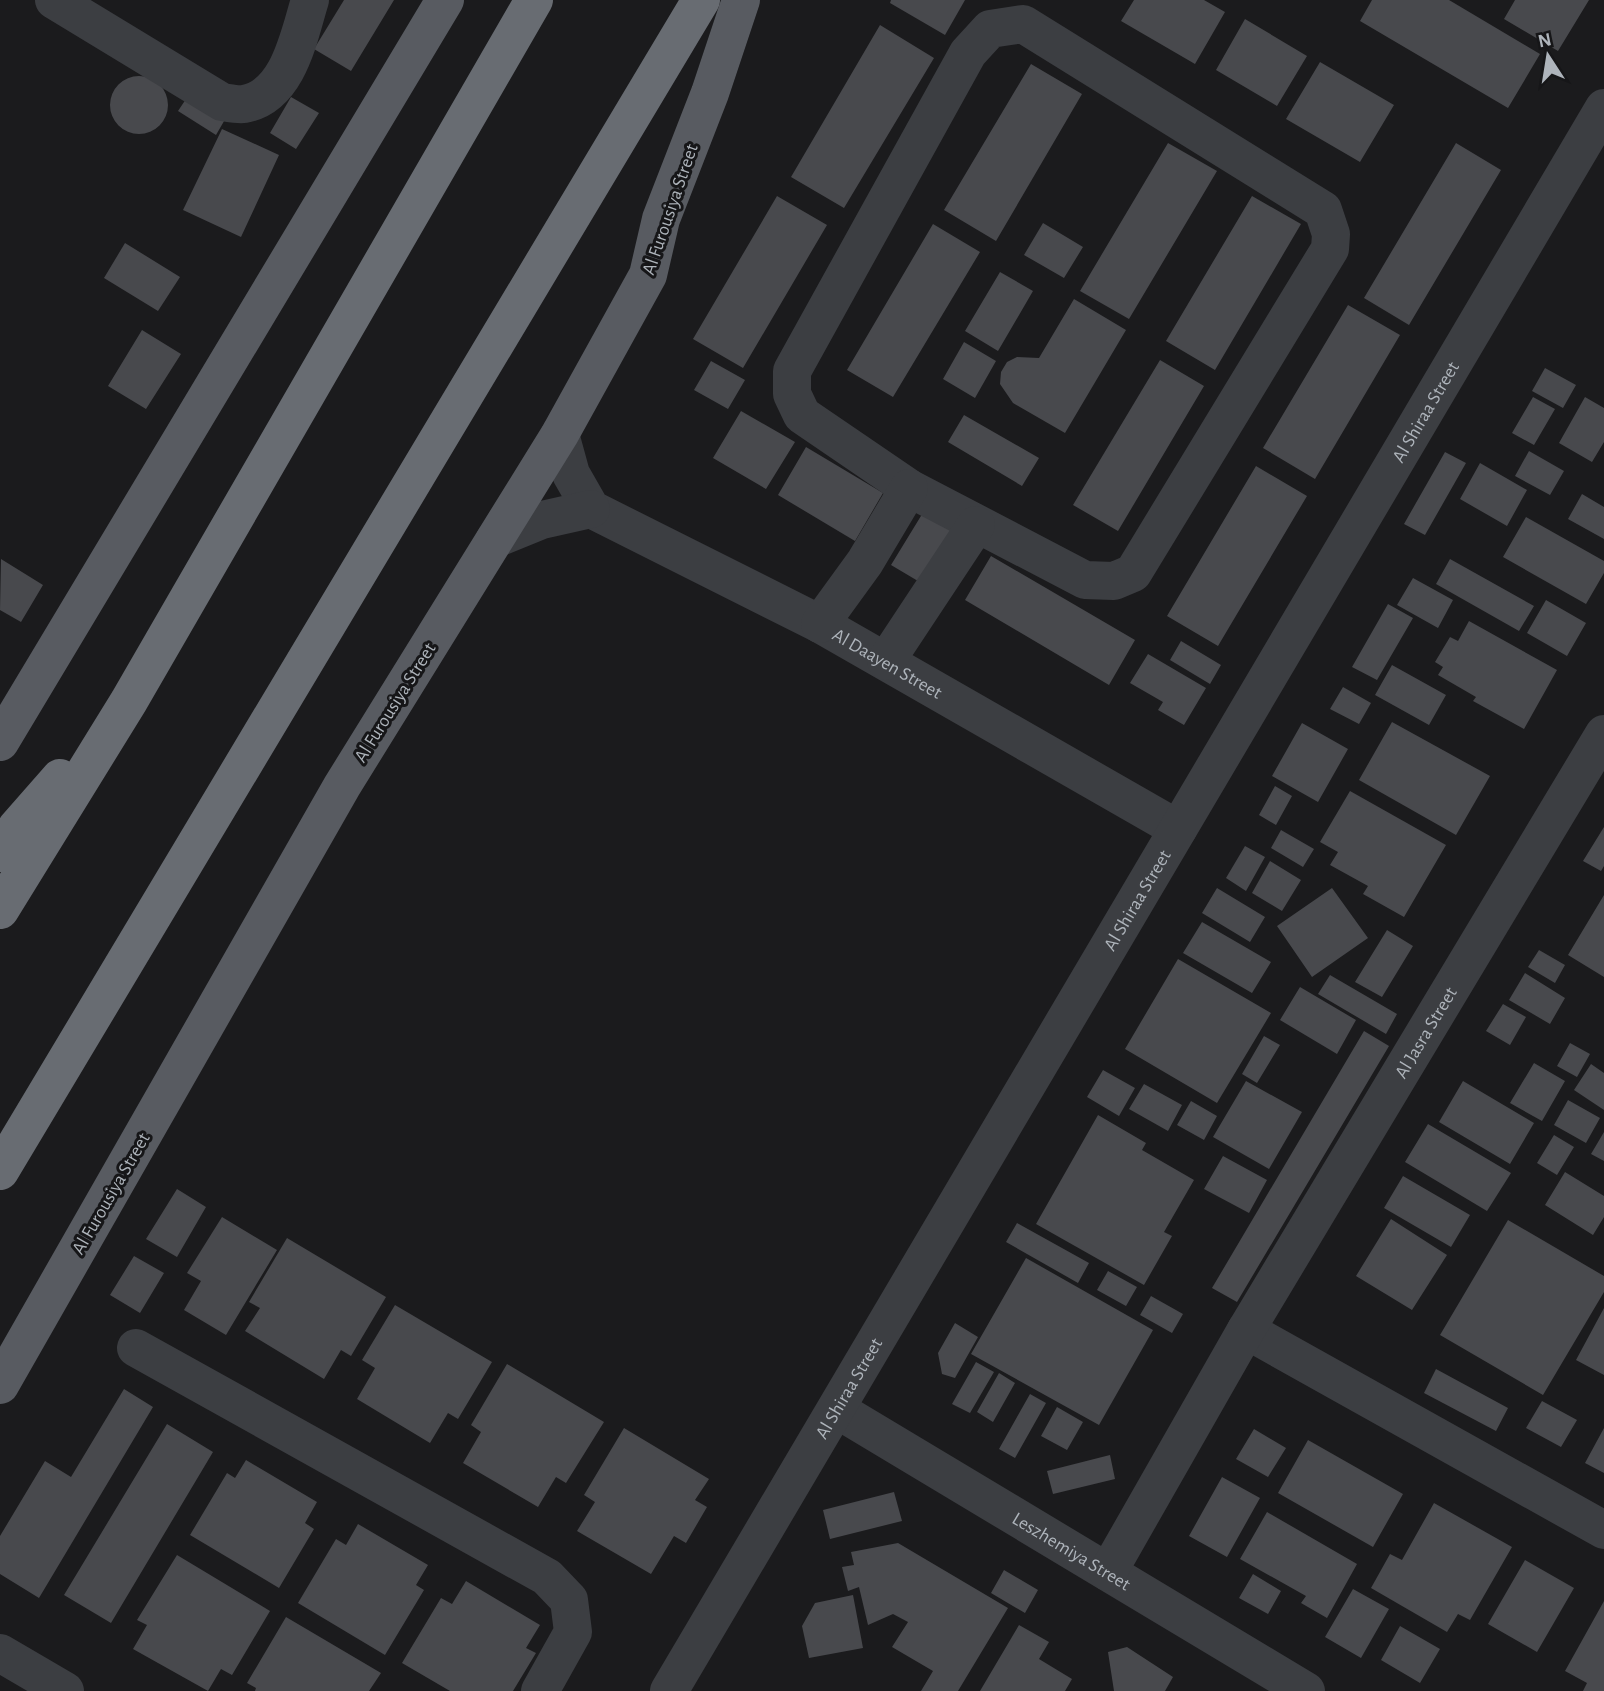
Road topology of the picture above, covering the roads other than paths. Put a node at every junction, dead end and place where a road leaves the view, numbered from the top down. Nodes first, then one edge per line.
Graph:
1 (54, 0) edge
2 (310, 0) edge
3 (445, 0) edge
4 (534, 0) edge
5 (701, 0) edge
6 (741, 0) edge
7 (1604, 108) edge
8 (560, 434) junction
9 (909, 488) junction
10 (591, 509) junction
11 (976, 525) junction
12 (495, 540) junction
13 (820, 624) junction
14 (886, 661) junction
15 (129, 701) junction
16 (1604, 734) edge
17 (0, 742) edge
18 (1178, 830) junction
19 (0, 853) edge
20 (0, 910) edge
21 (0, 1171) edge
22 (1246, 1330) junction
23 (136, 1348) dead end
24 (0, 1385) edge
25 (836, 1409) junction
26 (1604, 1530) edge
27 (1108, 1572) junction
28 (0, 1653) edge
29 (65, 1691) edge
30 (540, 1691) edge
31 (670, 1691) edge
32 (1306, 1691) edge

1 - 2 street
3 - 17 main road
4 - 15 highway
5 - 21 highway
6 - 8 main road, Al Furousiya Street
7 - 18 street, Al Shiraa Street
8 - 10 street
8 - 12 main road, Al Furousiya Street
9 - 11 street
9 - 11 street
9 - 13 street
10 - 12 street
10 - 13 street, Al Daayen Street
11 - 14 street
12 - 24 main road, Al Furousiya Street
13 - 14 street, Al Daayen Street
14 - 18 street, Al Daayen Street
15 - 19 highway
15 - 20 highway
16 - 22 street, Al Jasra Street
18 - 25 street, Al Shiraa Street
22 - 26 street
22 - 27 street, Al Jasra Street
23 - 30 street
25 - 27 street, Leszhemiya Street
25 - 31 street, Al Shiraa Street
27 - 32 street, Leszhemiya Street
28 - 29 street

